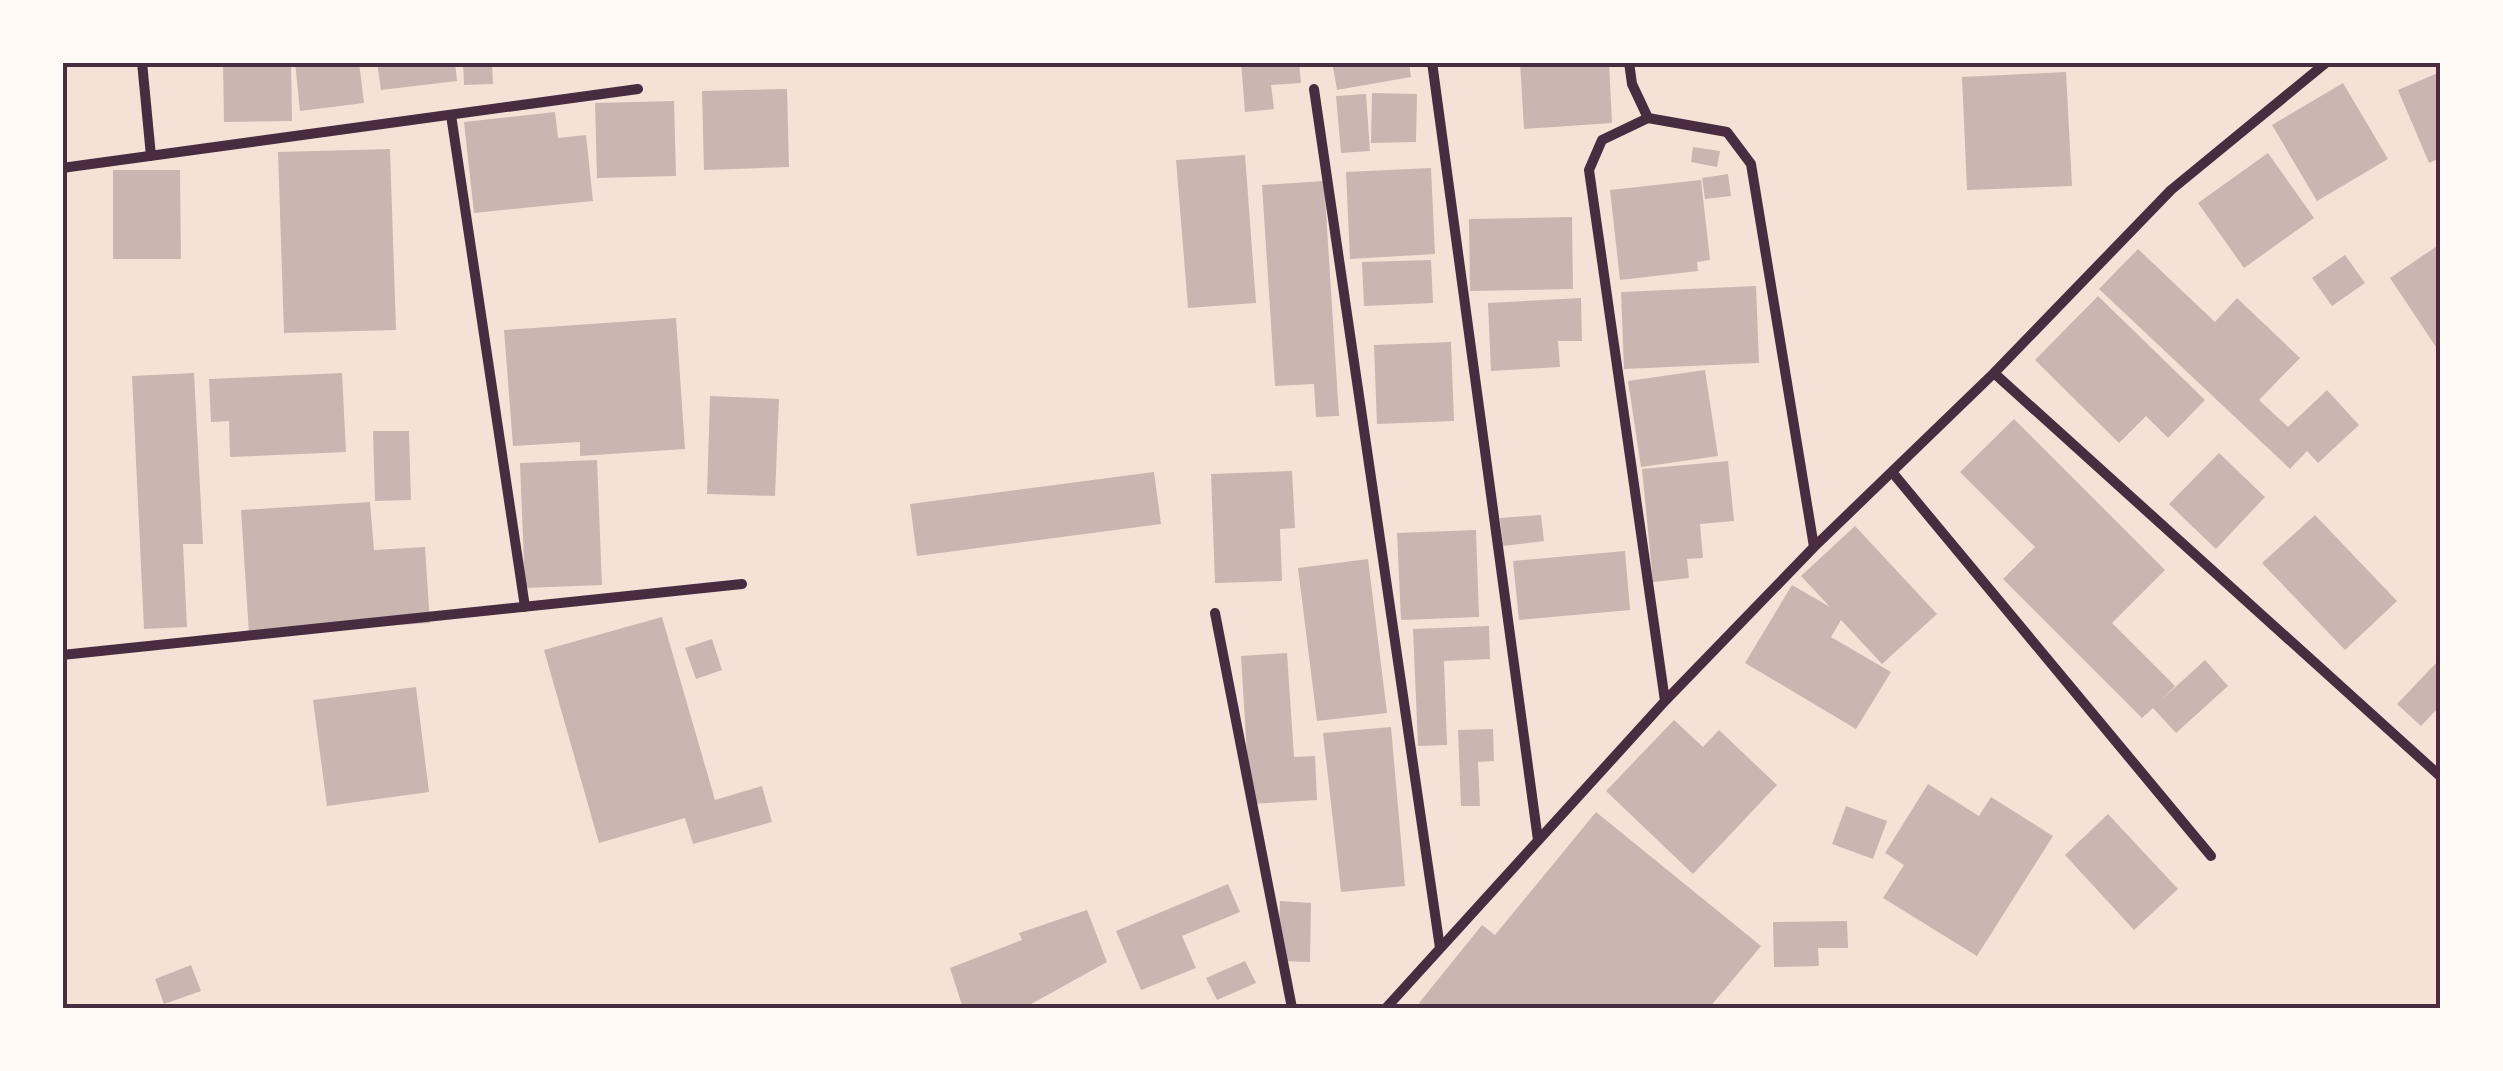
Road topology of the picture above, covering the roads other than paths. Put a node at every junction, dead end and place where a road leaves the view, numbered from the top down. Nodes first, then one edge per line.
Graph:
1 (142, 62) edge
2 (1432, 62) edge
3 (1629, 62) edge
4 (2326, 62) edge
5 (1314, 88) dead end
6 (638, 89) dead end
7 (452, 115) junction
8 (1648, 118) junction
9 (151, 156) junction
10 (62, 168) edge
11 (1994, 374) junction
12 (1892, 472) junction
13 (1814, 547) junction
14 (742, 584) dead end
15 (525, 607) junction
16 (1216, 613) dead end
17 (62, 655) edge
18 (1665, 701) junction
19 (2440, 776) edge
20 (1538, 840) junction
21 (2211, 856) dead end
22 (1440, 948) junction
23 (1292, 1008) edge
24 (1386, 1008) edge

1 - 9 street
2 - 20 street
3 - 8 street
4 - 11 street
5 - 22 street
6 - 7 street
7 - 9 street
7 - 15 street
8 - 13 street
8 - 18 street
9 - 10 street
11 - 12 street
11 - 19 street
12 - 13 street
12 - 21 street
13 - 18 street
14 - 15 street
15 - 17 street
16 - 23 street
18 - 20 street
20 - 22 street
22 - 24 street

